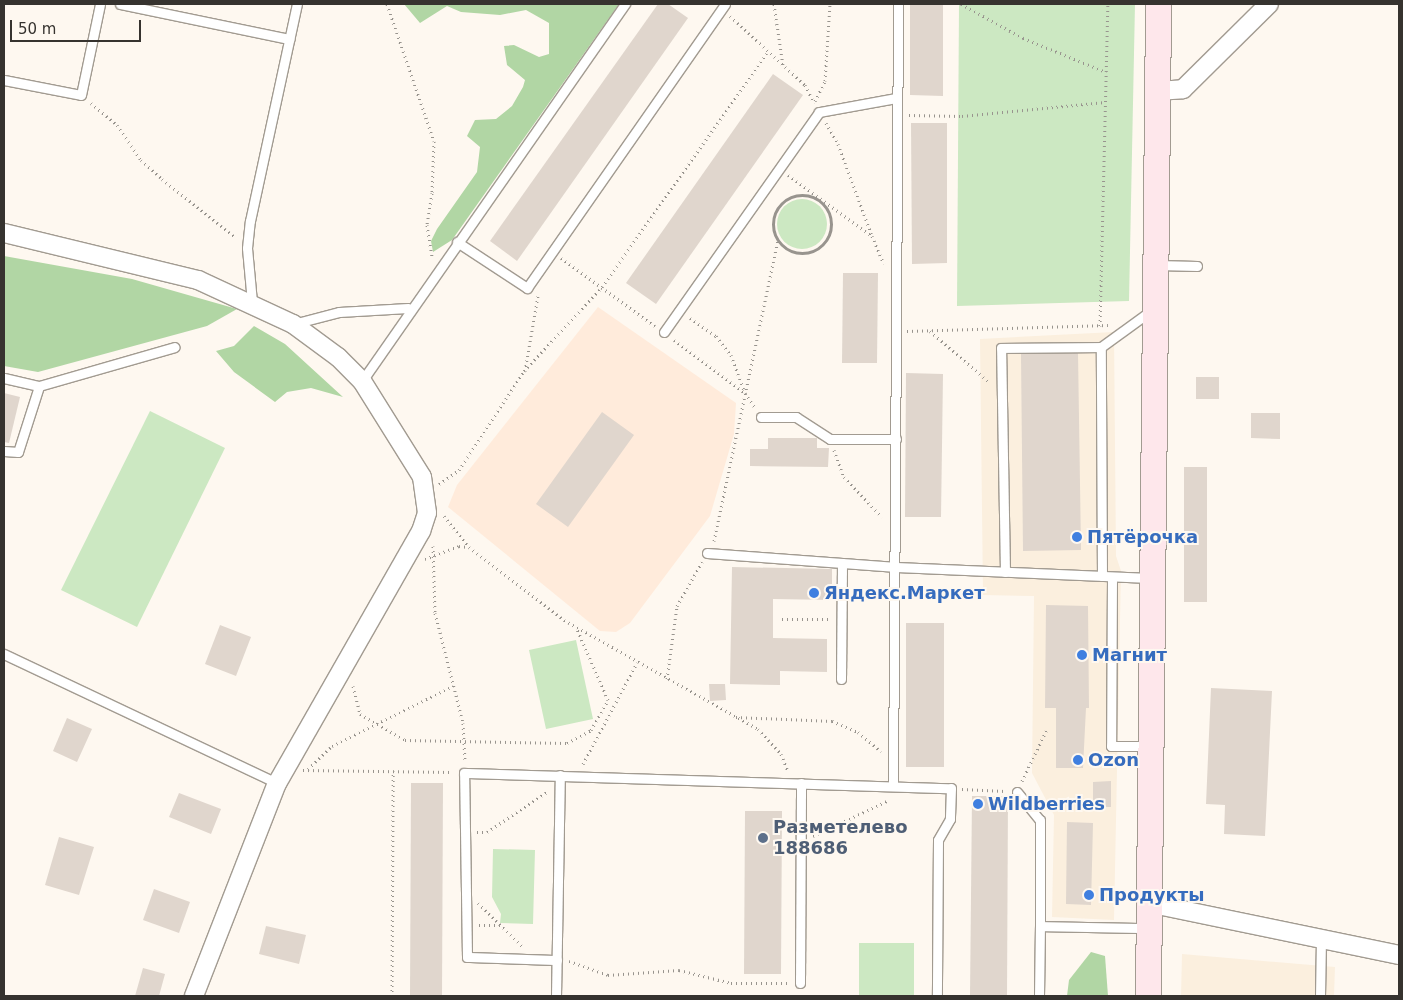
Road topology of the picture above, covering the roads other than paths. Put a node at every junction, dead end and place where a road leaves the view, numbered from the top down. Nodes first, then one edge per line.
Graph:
1 (100, 4) edge
2 (120, 4) edge
3 (297, 4) edge
4 (625, 4) edge
5 (898, 4) edge
6 (1158, 4) edge
7 (1269, 4) edge
8 (720, 5) edge
9 (289, 39) junction
10 (4, 80) edge
11 (1157, 91) junction
12 (896, 98) junction
13 (4, 233) edge
14 (457, 242) junction
15 (1155, 265) junction
16 (1196, 266) dead end
17 (252, 302) junction
18 (408, 308) junction
19 (1155, 308) junction
20 (293, 324) junction
21 (664, 332) dead end
22 (175, 347) dead end
23 (1101, 347) junction
24 (4, 378) edge
25 (362, 381) junction
26 (39, 386) junction
27 (761, 417) dead end
28 (896, 439) junction
29 (4, 451) edge
30 (707, 553) road end
31 (842, 563) junction
32 (896, 567) junction
33 (1005, 572) junction
34 (1102, 576) junction
35 (1112, 577) junction
36 (1152, 578) junction
37 (4, 654) edge
38 (841, 679) dead end
39 (1149, 746) junction
40 (560, 775) junction
41 (281, 776) junction
42 (797, 783) junction
43 (898, 786) junction
44 (1017, 792) road end
45 (1148, 916) junction
46 (1040, 926) junction
47 (1321, 938) junction
48 (1399, 955) edge
49 (557, 960) junction
50 (800, 983) road end
51 (194, 996) edge
52 (556, 996) edge
53 (937, 996) edge
54 (1039, 996) edge
55 (1148, 996) edge
56 (1320, 996) edge

1 - 10 lane
2 - 9 lane
3 - 9 lane
4 - 14 lane
5 - 12 lane
6 - 11 main road
7 - 11 street
8 - 14 lane
9 - 17 lane
11 - 15 main road
12 - 21 lane
12 - 28 lane
13 - 17 street
14 - 18 lane
15 - 16 lane
15 - 19 main road
17 - 20 street
18 - 20 lane
18 - 25 lane
19 - 23 lane
19 - 36 main road
20 - 25 street
22 - 26 lane
23 - 33 lane
23 - 34 lane
24 - 26 lane
25 - 41 street
26 - 29 lane
27 - 28 lane
28 - 32 lane
30 - 31 lane
31 - 32 lane
31 - 38 lane
32 - 33 lane
32 - 43 lane
33 - 34 lane
34 - 35 lane
35 - 36 lane
35 - 39 lane
36 - 39 main road
37 - 41 lane
39 - 45 main road
40 - 42 lane
40 - 49 lane
40 - 49 lane
41 - 51 street
42 - 43 lane
42 - 50 lane
43 - 53 lane
44 - 46 lane
45 - 46 lane
45 - 47 street
45 - 55 main road
46 - 54 lane
47 - 48 street
47 - 56 lane
49 - 52 lane

